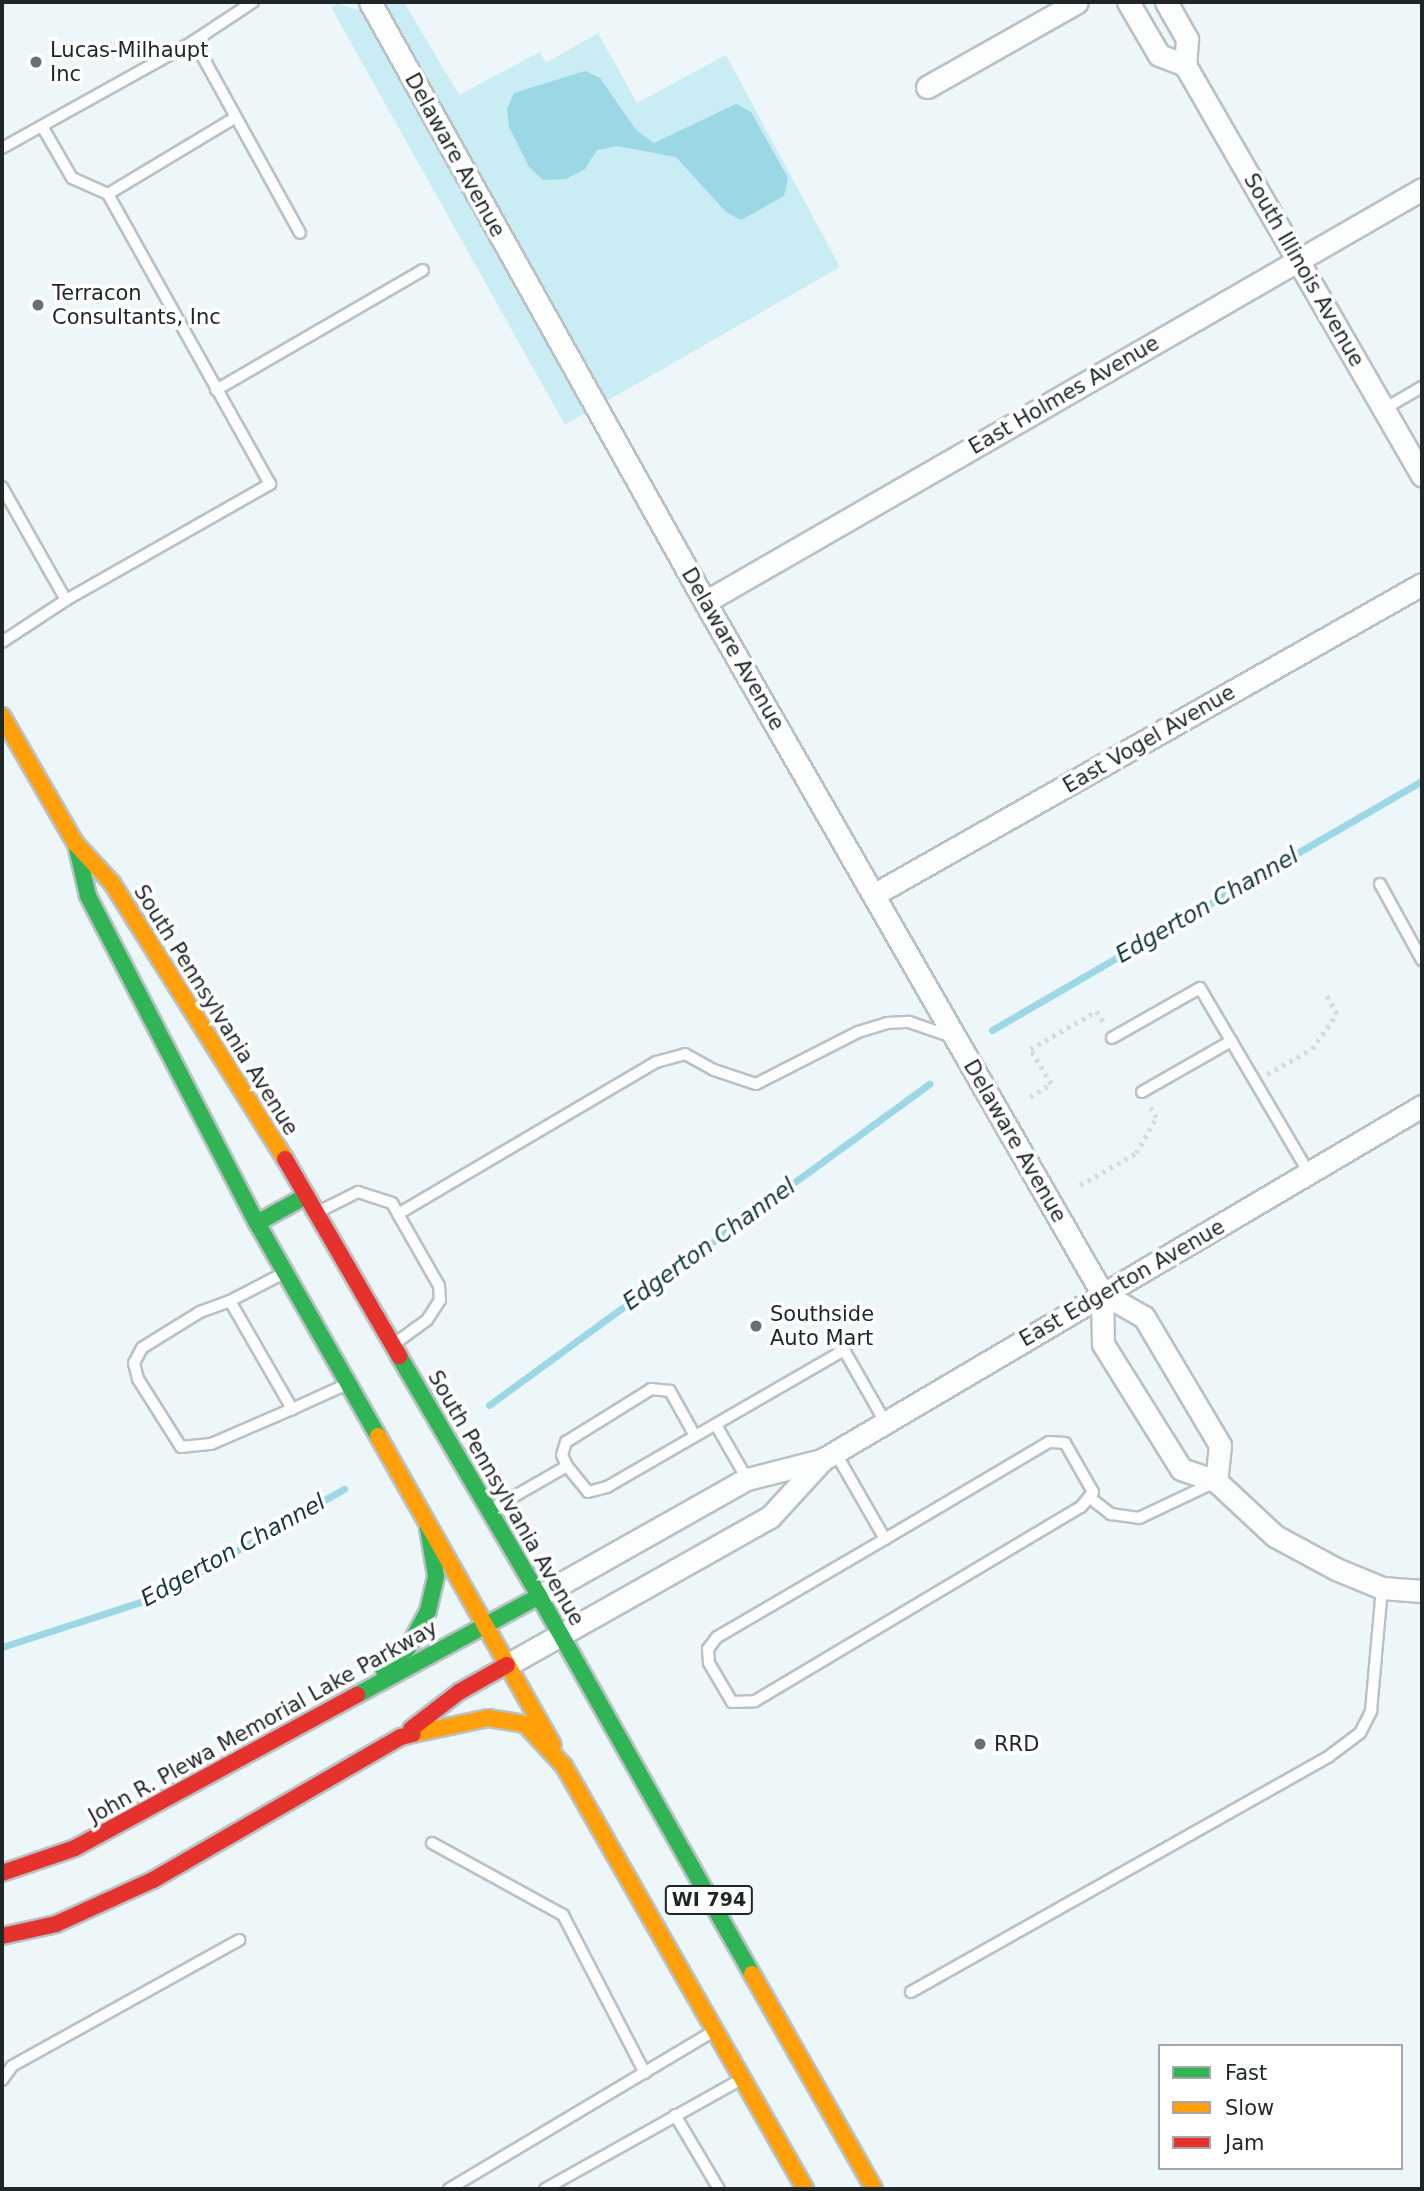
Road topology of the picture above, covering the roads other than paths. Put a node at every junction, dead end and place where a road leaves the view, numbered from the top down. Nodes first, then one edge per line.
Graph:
1 (253, 2) edge
2 (370, 2) edge
3 (1077, 2) edge
4 (1128, 2) edge
5 (1166, 2) edge
6 (194, 41) junction
7 (1185, 65) junction
8 (927, 87) dead end
9 (236, 117) junction
10 (43, 128) junction
11 (2, 148) edge
12 (1422, 189) edge
13 (108, 194) junction
14 (300, 233) dead end
15 (1300, 259) junction
16 (423, 270) dead end
17 (1422, 387) edge
18 (216, 390) junction
19 (1384, 409) junction
20 (1422, 475) edge
21 (2, 487) edge
22 (1422, 584) edge
23 (66, 600) junction
24 (705, 601) junction
25 (2, 642) edge
26 (2, 716) edge
27 (76, 844) junction
28 (1380, 884) dead end
29 (875, 894) junction
30 (1422, 960) edge
31 (1112, 1038) dead end
32 (957, 1039) junction
33 (1231, 1041) junction
34 (1142, 1092) dead end
35 (1422, 1106) edge
36 (1309, 1173) junction
37 (306, 1196) junction
38 (316, 1213) junction
39 (398, 1214) junction
40 (257, 1223) junction
41 (284, 1273) junction
42 (1102, 1293) junction
43 (230, 1301) junction
44 (393, 1345) junction
45 (347, 1384) junction
46 (292, 1409) junction
47 (885, 1422) junction
48 (716, 1425) junction
49 (695, 1436) junction
50 (828, 1456) junction
51 (567, 1466) junction
52 (747, 1479) junction
53 (1216, 1481) junction
54 (1089, 1497) junction
55 (489, 1511) junction
56 (428, 1528) junction
57 (885, 1539) junction
58 (1382, 1588) junction
59 (1422, 1591) edge
60 (538, 1596) junction
61 (485, 1626) junction
62 (560, 1635) junction
63 (507, 1665) junction
64 (357, 1696) junction
65 (401, 1737) junction
66 (565, 1766) junction
67 (432, 1843) dead end
68 (2, 1873) edge
69 (2, 1936) edge
70 (239, 1940) dead end
71 (911, 1992) dead end
72 (715, 2030) junction
73 (645, 2073) junction
74 (742, 2079) junction
75 (2, 2080) edge
76 (675, 2115) junction
77 (449, 2189) edge
78 (545, 2189) edge
79 (719, 2189) edge
80 (805, 2189) edge
81 (874, 2189) edge

1 - 6 lane
2 - 24 street, Delaware Avenue
3 - 8 street
4 - 7 street
5 - 7 street, South Illinois Avenue
6 - 9 lane
6 - 10 lane
7 - 15 street, South Illinois Avenue
9 - 13 lane
9 - 14 lane
10 - 11 lane
10 - 13 lane
12 - 15 street, East Holmes Avenue
13 - 18 lane
15 - 19 street, South Illinois Avenue
15 - 24 street, East Holmes Avenue
16 - 18 lane
17 - 19 lane
18 - 23 lane
19 - 20 street, South Illinois Avenue
21 - 23 lane
22 - 29 street, East Vogel Avenue
23 - 25 lane
24 - 29 street, Delaware Avenue
26 - 27 main road, South Pennsylvania Avenue
27 - 37 main road, South Pennsylvania Avenue
27 - 40 main road, South Pennsylvania Avenue
28 - 30 lane
29 - 32 street, Delaware Avenue
31 - 33 lane
32 - 39 lane
32 - 42 street, Delaware Avenue
33 - 34 lane
33 - 36 lane
35 - 36 street, East Edgerton Avenue
36 - 42 street, East Edgerton Avenue
37 - 38 main road, South Pennsylvania Avenue
37 - 40 main road
38 - 39 lane
38 - 44 main road, South Pennsylvania Avenue
39 - 44 lane
40 - 41 main road, South Pennsylvania Avenue
41 - 43 lane
41 - 45 main road, South Pennsylvania Avenue
42 - 47 street, East Edgerton Avenue
42 - 53 street
42 - 53 street
43 - 46 lane
43 - 46 lane
44 - 55 main road, South Pennsylvania Avenue
45 - 46 lane
45 - 56 main road, South Pennsylvania Avenue
47 - 48 lane
47 - 50 street, East Edgerton Avenue
48 - 49 lane
48 - 52 lane
49 - 51 lane
49 - 51 lane
50 - 52 street, East Edgerton Avenue
50 - 57 lane
50 - 62 street, East Edgerton Avenue
51 - 55 lane
52 - 60 street, East Edgerton Avenue
53 - 54 lane
53 - 58 street
54 - 57 lane
54 - 57 lane
55 - 60 main road, South Pennsylvania Avenue
56 - 61 main road, South Pennsylvania Avenue
56 - 64 main road
58 - 59 street
58 - 71 lane
60 - 61 main road, John R. Plewa Memorial Lake Parkway
60 - 62 main road, South Pennsylvania Avenue / WI 794
61 - 63 main road, South Pennsylvania Avenue
61 - 64 main road, John R. Plewa Memorial Lake Parkway
62 - 63 street, East Edgerton Avenue
62 - 81 main road, South Pennsylvania Avenue / WI 794
63 - 65 main road
63 - 66 main road, South Pennsylvania Avenue
64 - 68 main road, John R. Plewa Memorial Lake Parkway
65 - 66 main road, WI 794
65 - 69 main road, WI 794
66 - 72 main road, South Pennsylvania Avenue / WI 794
67 - 73 lane
70 - 75 lane
72 - 73 lane
72 - 74 main road, South Pennsylvania Avenue / WI 794
73 - 77 lane
74 - 76 lane
74 - 80 main road, South Pennsylvania Avenue / WI 794
76 - 78 lane
76 - 79 lane

